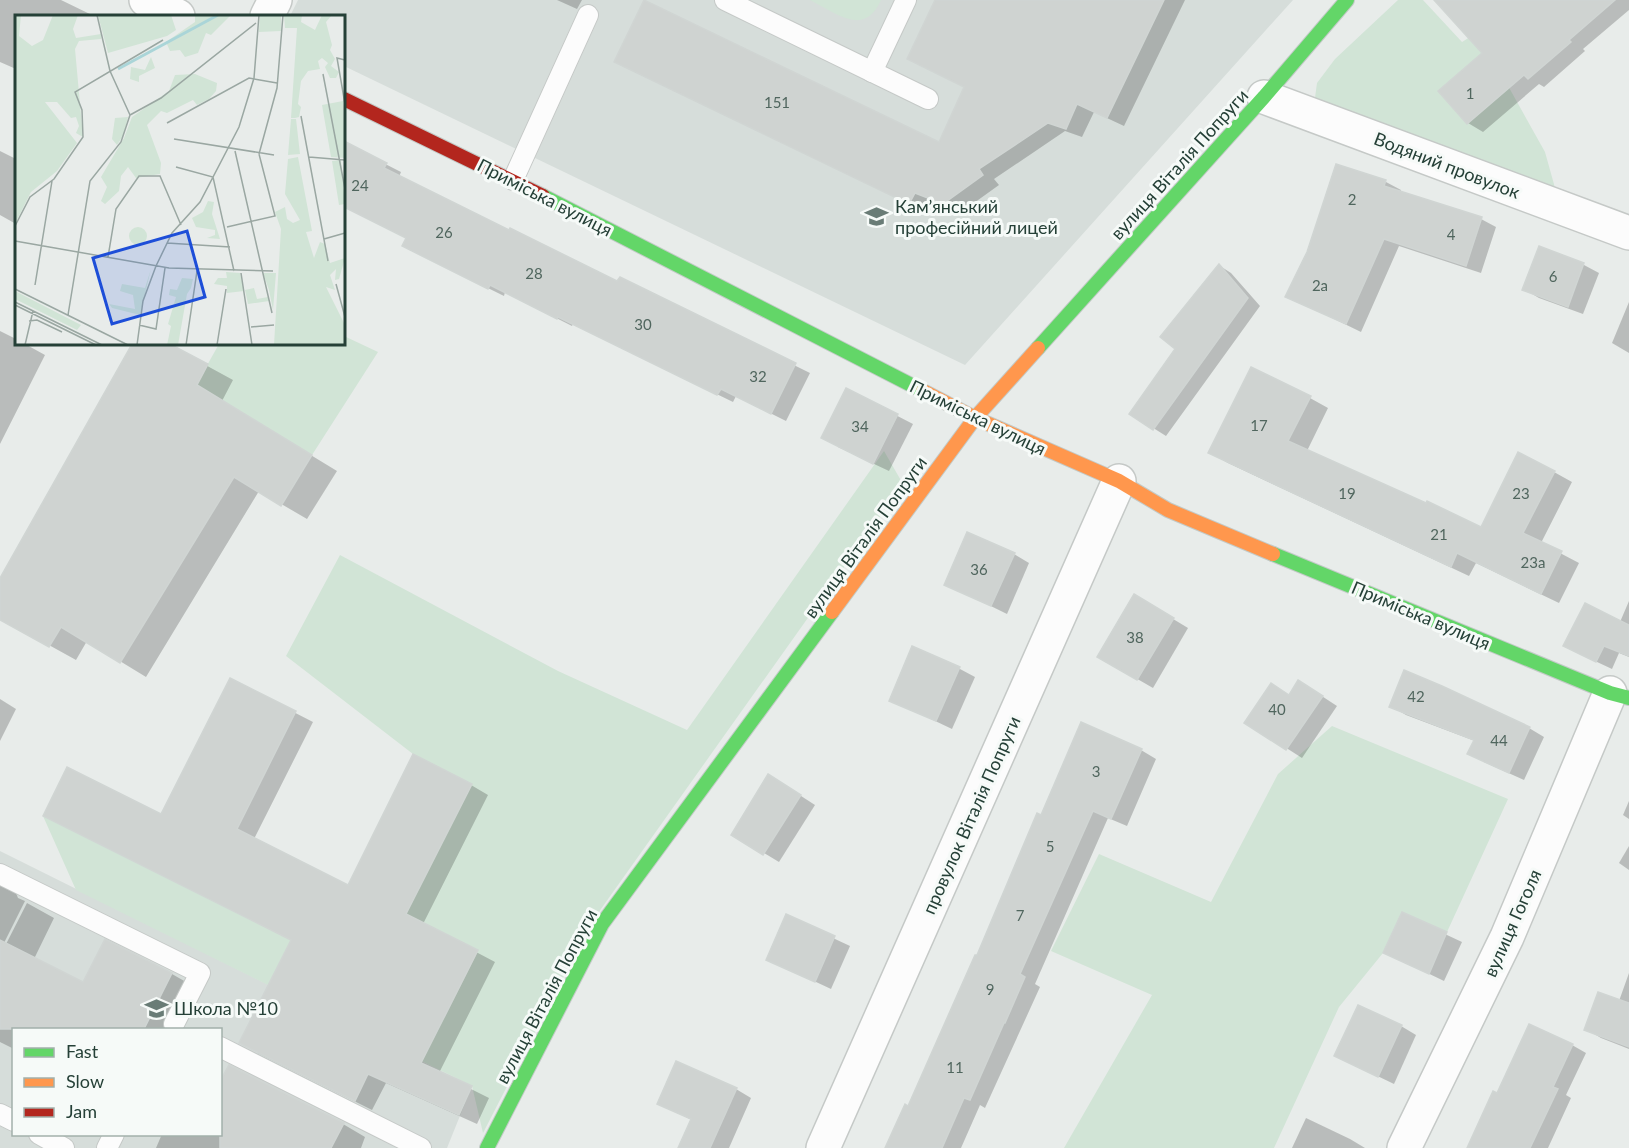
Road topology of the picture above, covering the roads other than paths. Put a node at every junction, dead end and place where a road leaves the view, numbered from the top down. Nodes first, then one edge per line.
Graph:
1 (146, 0) edge
2 (275, 0) edge
3 (725, 0) edge
4 (906, 0) edge
5 (1347, 0) edge
6 (176, 15) edge
7 (268, 15) edge
8 (588, 15) dead end
9 (872, 72) junction
10 (1264, 97) junction
11 (345, 99) edge
12 (928, 99) dead end
13 (513, 180) junction
14 (1629, 233) edge
15 (975, 418) junction
16 (1119, 481) junction
17 (1620, 696) edge
18 (0, 874) edge
19 (177, 1028) edge
20 (222, 1048) edge
21 (43, 1136) edge
22 (64, 1148) edge
23 (421, 1148) edge
24 (487, 1148) edge
25 (823, 1148) edge
26 (1404, 1148) edge

1 - 6 street
2 - 7 street
3 - 9 lane
4 - 9 lane
5 - 10 street, вулиця Віталія Попруги
8 - 13 lane
9 - 12 lane
10 - 14 street, Водяний провулок
10 - 15 street, вулиця Віталія Попруги
11 - 13 street, Приміська вулиця
13 - 15 street, Приміська вулиця
15 - 16 street, Приміська вулиця
15 - 24 street, вулиця Віталія Попруги
16 - 17 street, Приміська вулиця
16 - 25 street, провулок Віталія Попруги
17 - 26 street, вулиця Гоголя
18 - 19 lane
20 - 23 lane
21 - 22 lane

